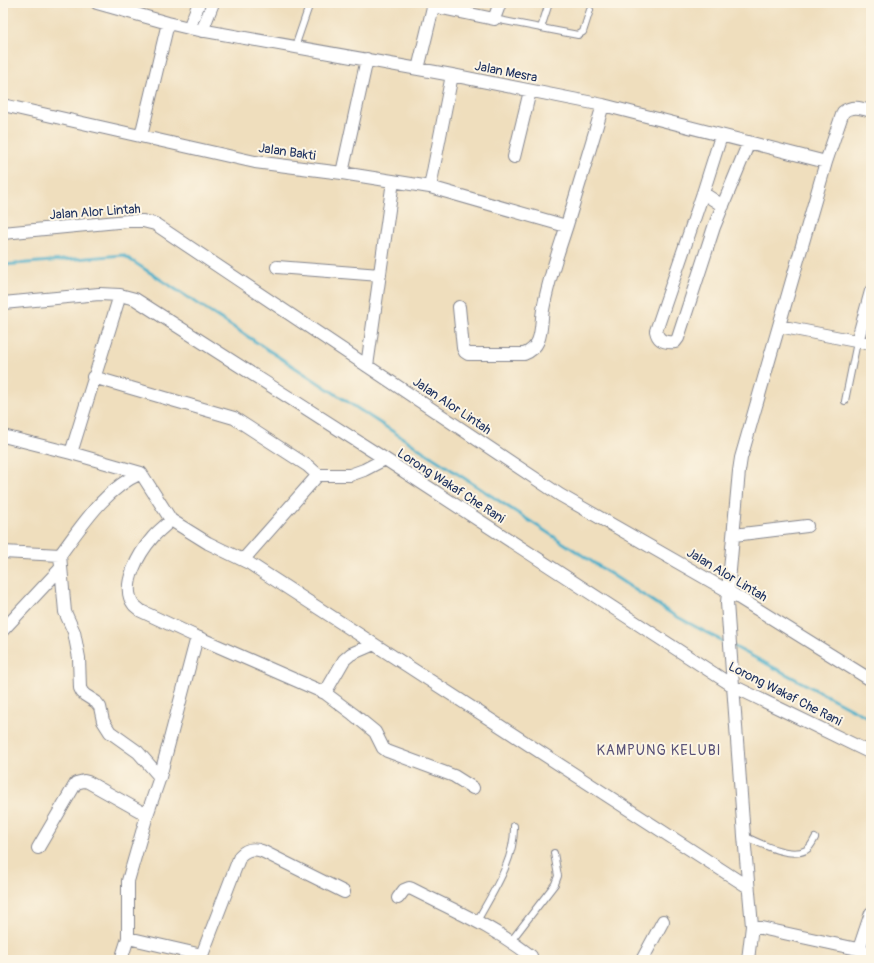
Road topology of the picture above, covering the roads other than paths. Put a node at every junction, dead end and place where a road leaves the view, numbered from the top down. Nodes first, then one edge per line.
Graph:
1 (97, 3) edge
2 (199, 3) edge
3 (213, 3) edge
4 (310, 3) edge
5 (500, 3) edge
6 (549, 3) edge
7 (433, 5) edge
8 (590, 10) dead end
9 (494, 19) junction
10 (168, 23) junction
11 (190, 28) junction
12 (541, 28) junction
13 (202, 30) junction
14 (295, 47) junction
15 (366, 60) junction
16 (418, 69) junction
17 (452, 75) junction
18 (530, 91) junction
19 (3, 105) edge
20 (603, 106) junction
21 (871, 111) edge
22 (141, 136) junction
23 (721, 136) junction
24 (749, 142) junction
25 (514, 157) dead end
26 (826, 162) junction
27 (342, 173) junction
28 (393, 181) junction
29 (430, 187) junction
30 (703, 193) junction
31 (723, 206) junction
32 (566, 226) junction
33 (3, 233) edge
34 (277, 267) dead end
35 (380, 275) junction
36 (871, 291) edge
37 (120, 295) junction
38 (3, 303) edge
39 (459, 308) dead end
40 (779, 326) junction
41 (857, 342) junction
42 (871, 344) edge
43 (367, 366) junction
44 (93, 377) junction
45 (845, 402) dead end
46 (3, 436) edge
47 (70, 453) junction
48 (385, 459) junction
49 (141, 473) junction
50 (318, 475) junction
51 (171, 520) junction
52 (807, 526) dead end
53 (734, 535) junction
54 (3, 552) edge
55 (60, 555) junction
56 (243, 560) junction
57 (60, 569) junction
58 (728, 590) junction
59 (3, 630) edge
60 (197, 637) junction
61 (374, 644) junction
62 (871, 680) edge
63 (733, 686) junction
64 (325, 693) junction
65 (871, 753) edge
66 (160, 777) junction
67 (473, 788) dead end
68 (147, 815) junction
69 (514, 826) dead end
70 (744, 836) junction
71 (815, 838) dead end
72 (38, 848) dead end
73 (554, 853) dead end
74 (748, 888) junction
75 (344, 892) dead end
76 (398, 898) dead end
77 (871, 913) edge
78 (477, 921) junction
79 (663, 921) dead end
80 (752, 926) junction
81 (128, 938) junction
82 (511, 941) junction
83 (859, 949) junction
84 (871, 952) edge
85 (207, 957) edge
86 (121, 960) edge
87 (532, 960) edge
88 (642, 960) edge
89 (748, 960) edge

1 - 10 street, Jalan Mesra
2 - 11 street
3 - 13 street
4 - 14 lane
5 - 9 street
6 - 12 lane
7 - 9 street
7 - 16 street
8 - 12 lane
9 - 12 lane
10 - 11 street, Jalan Mesra
10 - 22 street
11 - 13 street, Jalan Mesra
13 - 14 street, Jalan Mesra
14 - 15 street, Jalan Mesra
15 - 16 street, Jalan Mesra
15 - 27 street
16 - 17 street, Jalan Mesra
17 - 18 street, Jalan Mesra
17 - 29 street
18 - 20 street, Jalan Mesra
18 - 25 street
19 - 22 street, Jalan Bakti
20 - 23 street, Jalan Mesra
20 - 32 street
21 - 26 street
22 - 27 street, Jalan Bakti
23 - 24 street, Jalan Mesra
23 - 30 street
24 - 26 street, Jalan Mesra
24 - 31 street
26 - 40 street
27 - 28 street, Jalan Bakti
28 - 29 street, Jalan Bakti
28 - 35 street
29 - 32 street, Jalan Bakti
30 - 31 street
30 - 31 street
32 - 39 street
33 - 43 street, Jalan Alor Lintah
34 - 35 street
35 - 43 street
36 - 41 street
37 - 38 street, Lorong Wakaf Che Rani
37 - 44 street
37 - 48 street, Lorong Wakaf Che Rani
40 - 41 street
40 - 53 street
41 - 42 street
41 - 45 lane
43 - 58 street, Jalan Alor Lintah
44 - 47 street
44 - 50 street
46 - 47 street
47 - 49 street
48 - 50 street
48 - 63 street, Lorong Wakaf Che Rani
49 - 51 street
49 - 55 street
50 - 56 street
51 - 56 street
51 - 60 street
52 - 53 street
53 - 58 street
54 - 55 street
55 - 57 street
56 - 61 street
57 - 59 street
57 - 66 street
58 - 62 street, Jalan Alor Lintah
58 - 63 street
60 - 64 street
60 - 66 street
61 - 64 street
61 - 74 street
63 - 65 street, Lorong Wakaf Che Rani
63 - 70 street
64 - 67 street
66 - 68 street
68 - 72 street
68 - 81 street
69 - 78 lane
70 - 71 lane
70 - 74 street
73 - 82 lane
74 - 80 street
75 - 85 street
76 - 78 street
77 - 83 street
78 - 82 street
79 - 88 street
80 - 83 street
80 - 89 street
81 - 85 street
81 - 86 street
82 - 87 street
83 - 84 street

